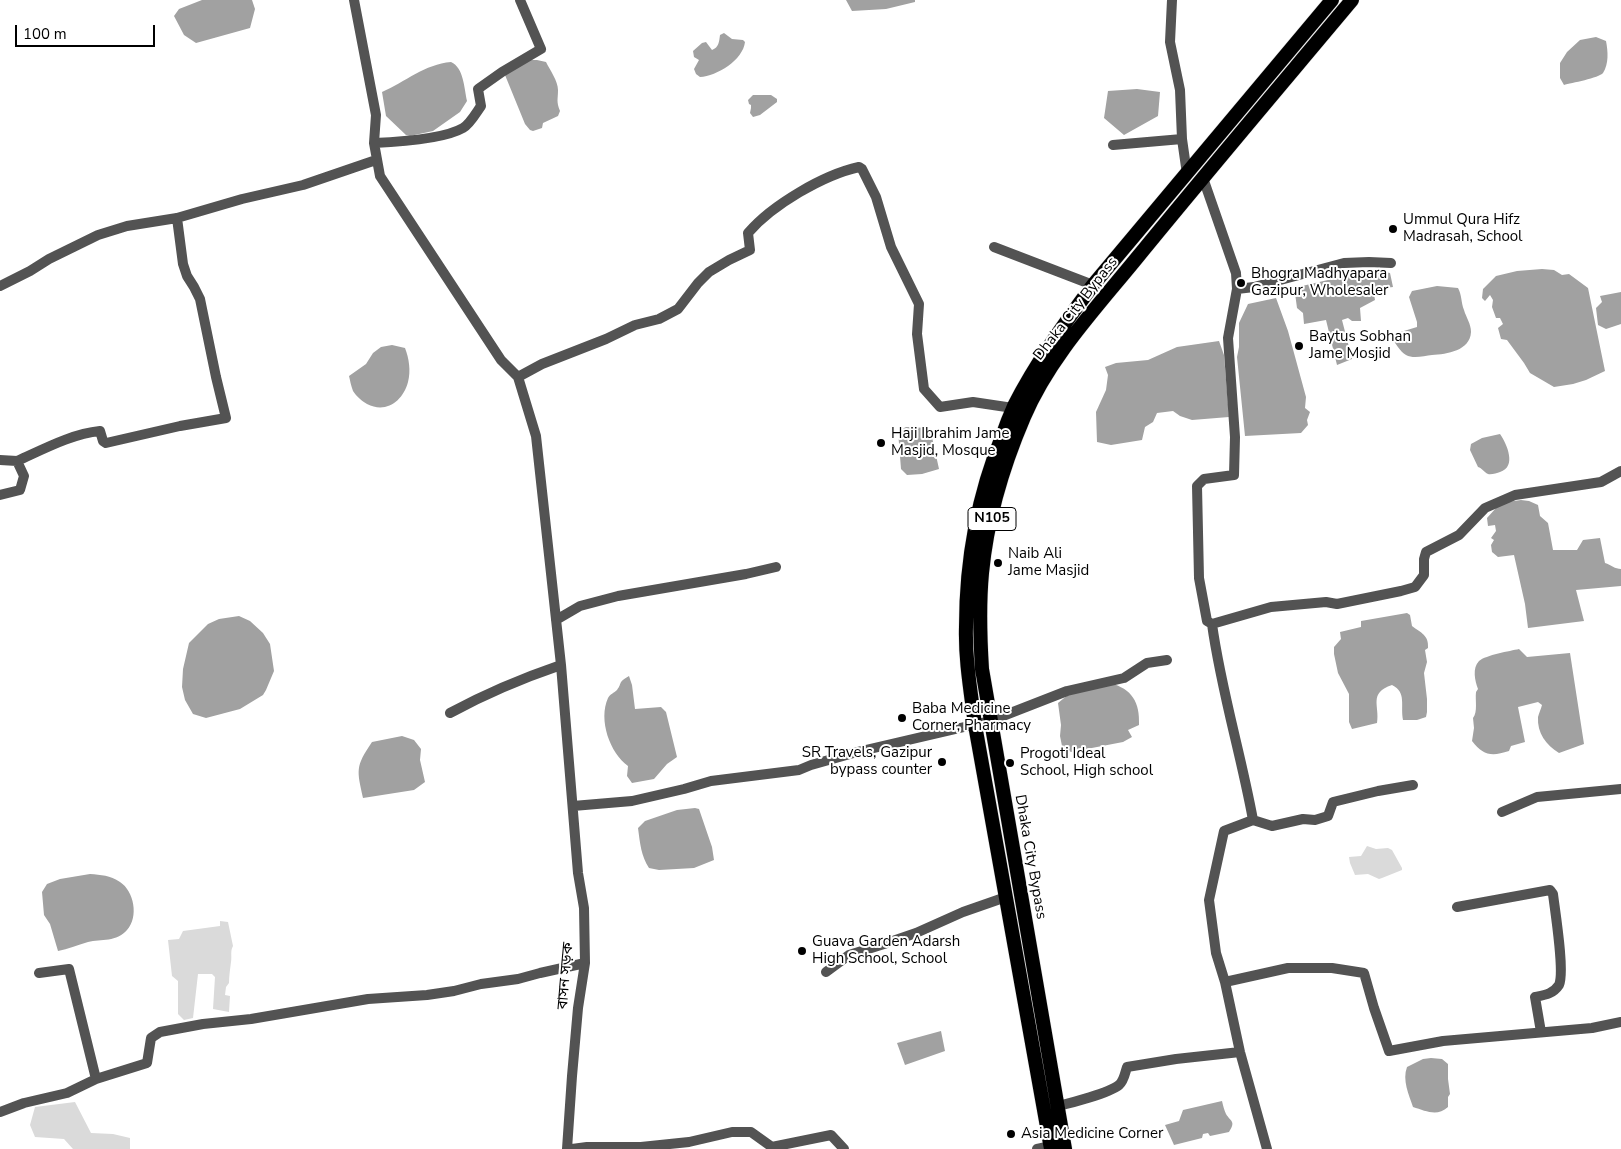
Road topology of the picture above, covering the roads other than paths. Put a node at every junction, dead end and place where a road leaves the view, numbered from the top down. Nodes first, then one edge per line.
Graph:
1 (354, 0) edge
2 (520, 0) edge
3 (1172, 0) edge
4 (1332, 0) edge
5 (1352, 0) edge
6 (1182, 138) junction
7 (374, 142) junction
8 (1113, 145) dead end
9 (376, 160) junction
10 (1188, 174) junction
11 (1203, 178) junction
12 (177, 218) junction
13 (994, 247) dead end
14 (1391, 263) dead end
15 (1093, 285) junction
16 (0, 286) edge
17 (1237, 289) junction
18 (518, 377) junction
19 (1013, 408) junction
20 (0, 460) edge
21 (17, 461) junction
22 (1621, 471) edge
23 (0, 495) edge
24 (776, 567) dead end
25 (556, 620) junction
26 (1212, 624) junction
27 (1167, 660) dead end
28 (561, 665) junction
29 (450, 713) dead end
30 (990, 722) junction
31 (975, 725) junction
32 (1413, 785) dead end
33 (1621, 790) edge
34 (573, 806) junction
35 (1502, 812) dead end
36 (1253, 820) junction
37 (1006, 897) junction
38 (1457, 906) dead end
39 (585, 963) junction
40 (826, 972) dead end
41 (39, 973) dead end
42 (1225, 982) junction
43 (1621, 1022) edge
44 (1541, 1032) junction
45 (1240, 1052) junction
46 (96, 1079) junction
47 (1058, 1106) junction
48 (0, 1112) edge
49 (763, 1145) edge
50 (1051, 1147) edge
51 (567, 1149) edge
52 (572, 1149) edge
53 (844, 1149) edge
54 (1037, 1149) edge
55 (1065, 1149) edge
56 (1267, 1149) edge

1 - 7 street
2 - 7 street
3 - 6 street
4 - 10 highway
5 - 11 highway, Dhaka City Bypass / N105
6 - 8 street
6 - 10 street
7 - 9 street
9 - 12 street
9 - 18 street
10 - 15 highway
11 - 17 street
11 - 30 highway, Dhaka City Bypass / N105
12 - 16 street
12 - 21 street
13 - 15 street
14 - 17 street
15 - 19 highway
17 - 26 street
18 - 19 street
18 - 25 street, বাসন সড়ক
19 - 31 highway
20 - 21 street
21 - 23 street
22 - 26 street
24 - 25 street
25 - 28 street, বাসন সড়ক
26 - 36 street
27 - 30 street
28 - 29 street
28 - 34 street, বাসন সড়ক
30 - 31 street
30 - 47 highway, Dhaka City Bypass / N105
31 - 34 street
31 - 37 highway
32 - 36 street
33 - 35 street
34 - 39 street, বাসন সড়ক
36 - 42 street
37 - 40 street
37 - 50 highway
38 - 44 street
39 - 46 street
39 - 51 street, বাসন সড়ক
41 - 46 street
42 - 44 street
42 - 45 street
43 - 44 street
45 - 47 street
45 - 56 street
46 - 48 street
47 - 55 highway, Dhaka City Bypass / N105
49 - 52 street
49 - 53 street
50 - 54 street

